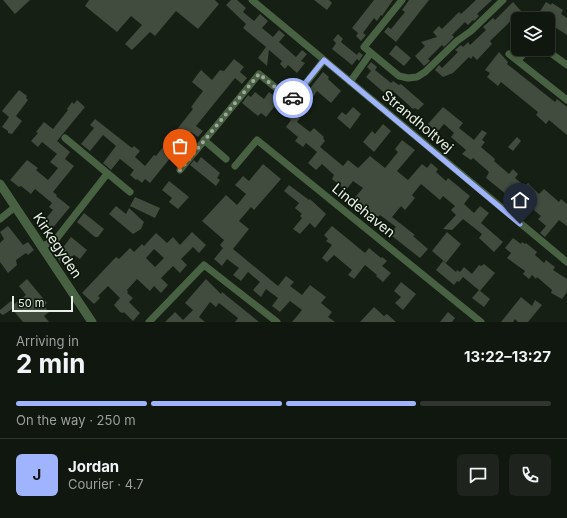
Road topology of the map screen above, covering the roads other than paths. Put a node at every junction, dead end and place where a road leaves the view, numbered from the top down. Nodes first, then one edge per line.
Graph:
1 (252, 0) edge
2 (402, 0) edge
3 (503, 0) edge
4 (370, 54) junction
5 (509, 54) dead end
6 (522, 56) edge
7 (555, 56) edge
8 (324, 60) junction
9 (518, 61) junction
10 (567, 65) edge
11 (350, 82) junction
12 (567, 100) edge
13 (65, 138) dead end
14 (204, 140) junction
15 (226, 159) dead end
16 (235, 166) dead end
17 (180, 170) dead end
18 (107, 174) junction
19 (0, 184) edge
20 (130, 192) dead end
21 (15, 207) junction
22 (0, 219) edge
23 (42, 247) junction
24 (567, 262) edge
25 (92, 322) edge
26 (149, 322) edge
27 (277, 322) edge
28 (481, 322) edge

1 - 8 street, Strandholtvej
2 - 4 street
3 - 4 street
4 - 11 street
5 - 9 street
6 - 9 street
7 - 10 street
8 - 11 street, Strandholtvej
8 - 14 street
9 - 12 street
11 - 24 street, Strandholtvej
13 - 18 street
14 - 15 street
14 - 17 street
16 - 28 street, Lindehaven
18 - 20 street
18 - 23 street
19 - 21 street, Kirkegyden
21 - 22 street
21 - 23 street, Kirkegyden
23 - 25 street, Kirkegyden
26 - 27 street

